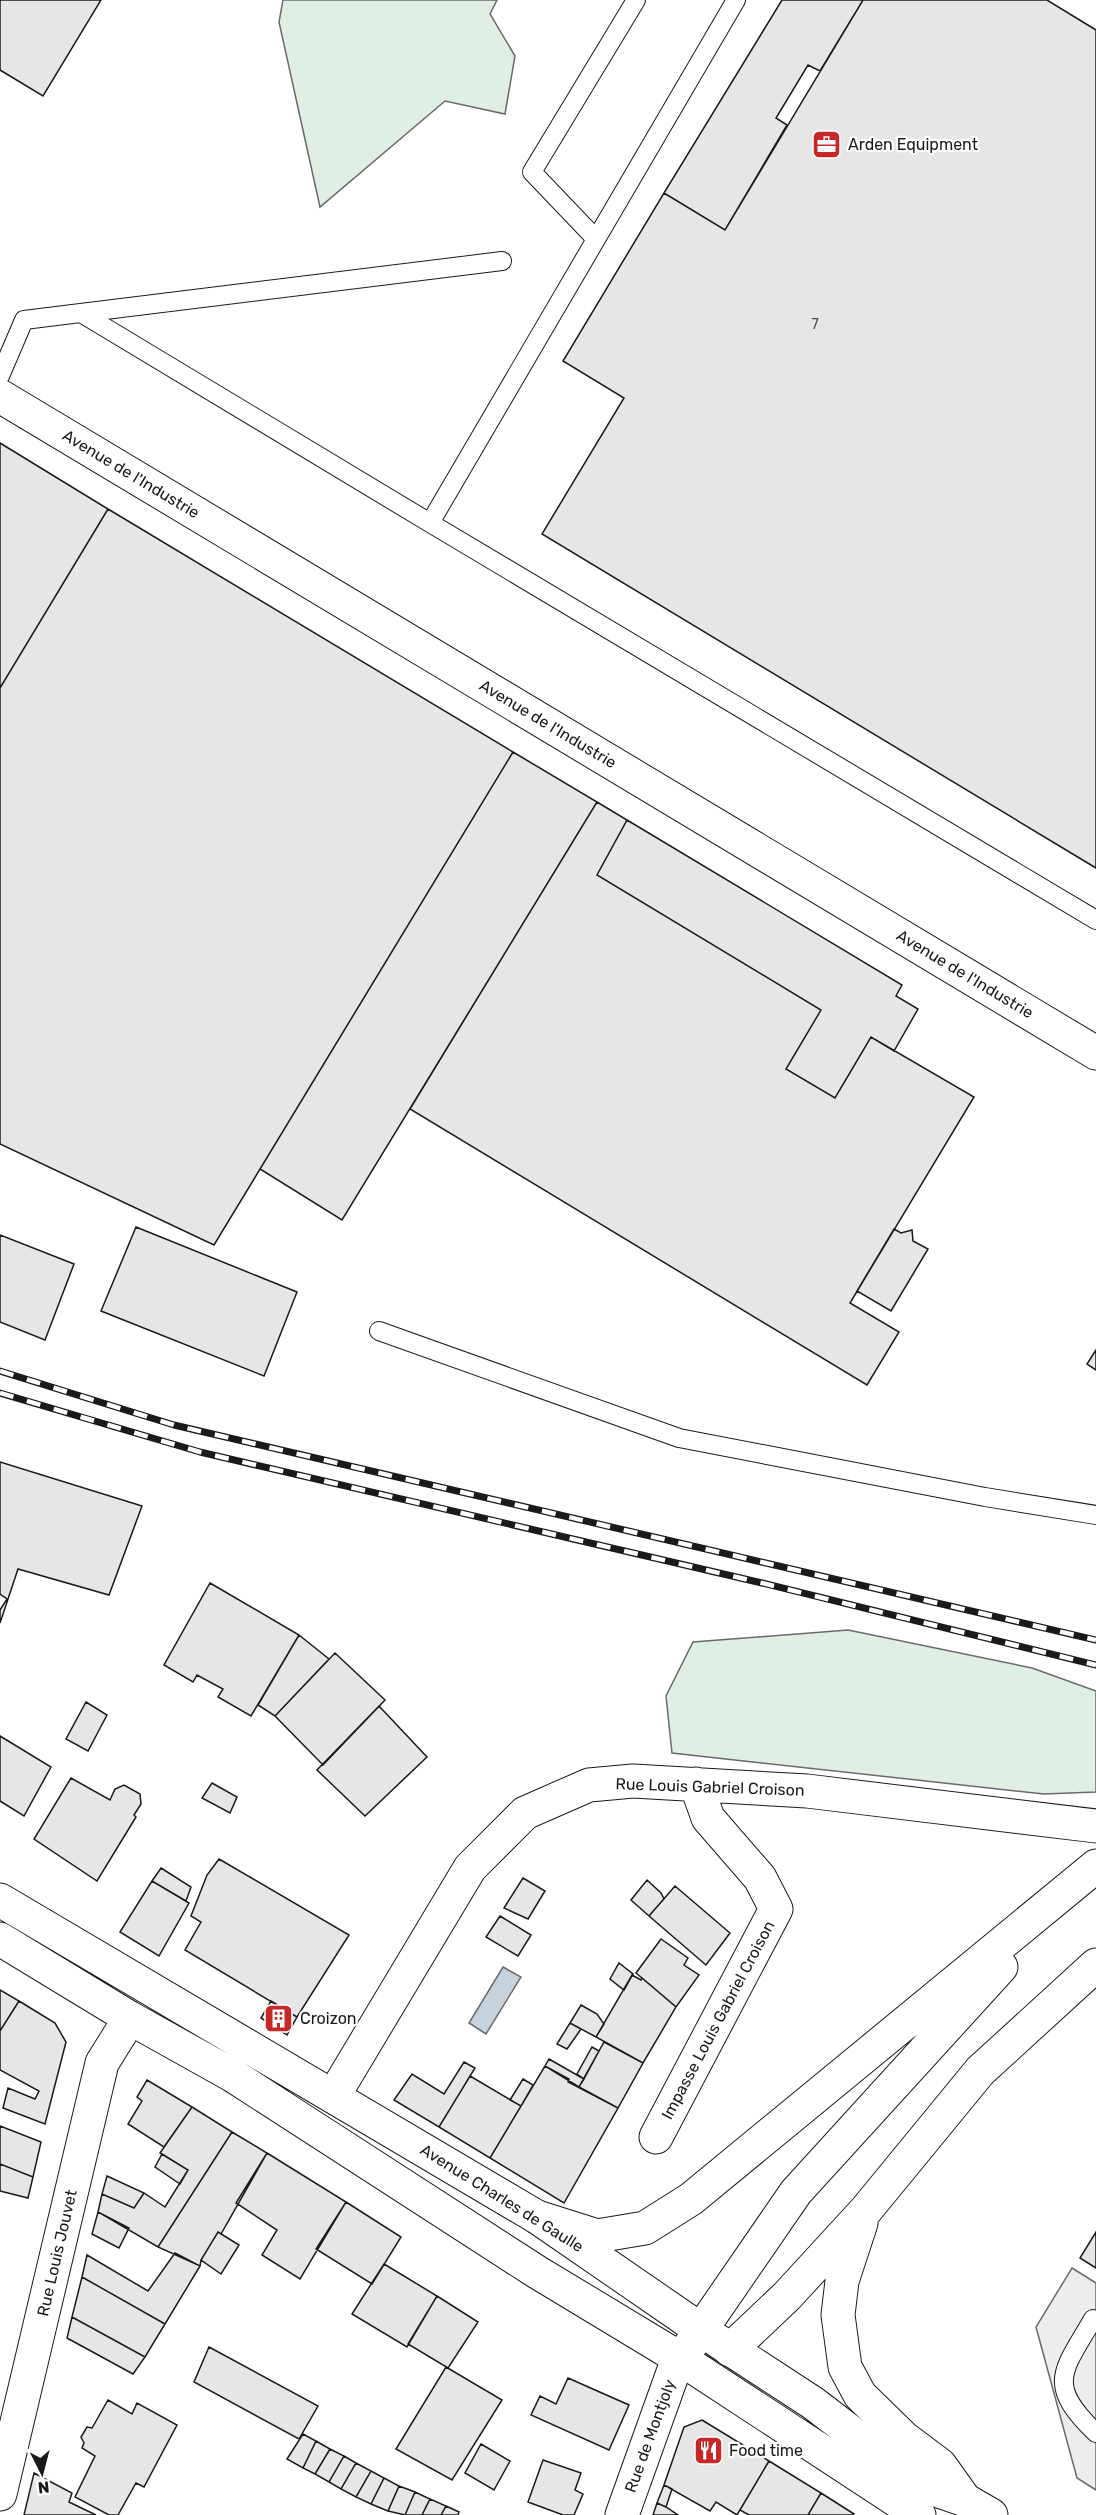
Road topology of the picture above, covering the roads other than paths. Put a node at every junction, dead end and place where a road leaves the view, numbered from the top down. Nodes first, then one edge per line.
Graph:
1 (636, 0) edge
2 (736, 0) edge
3 (596, 239) junction
4 (502, 261) dead end
5 (81, 313) junction
6 (0, 376) edge
7 (0, 396) edge
8 (430, 523) junction
9 (1096, 920) edge
10 (1096, 1053) edge
11 (379, 1331) dead end
12 (1096, 1515) edge
13 (696, 1784) junction
14 (1096, 1826) edge
15 (1087, 1875) edge
16 (0, 1900) edge
17 (0, 1940) edge
18 (1096, 1965) edge
19 (130, 2018) junction
20 (334, 2095) junction
21 (656, 2137) dead end
22 (866, 2210) junction
23 (537, 2217) junction
24 (1096, 2320) edge
25 (701, 2330) junction
26 (730, 2350) junction
27 (681, 2359) junction
28 (1096, 2433) edge
29 (4, 2461) edge
30 (0, 2494) edge
31 (978, 2507) edge
32 (622, 2515) edge
33 (919, 2515) edge

1 - 3 lane
2 - 3 lane
3 - 8 lane
4 - 5 lane
5 - 6 lane
5 - 8 lane
7 - 10 main road, Avenue de l'Industrie
8 - 9 lane
11 - 12 lane
13 - 14 main road, Rue Louis Gabriel Croison
13 - 20 main road, Rue Louis Gabriel Croison
13 - 21 main road, Impasse Louis Gabriel Croison
15 - 23 main road
15 - 25 main road, Rue de Montjoly
16 - 20 main road, Avenue Charles de Gaulle
17 - 19 main road
18 - 22 main road
19 - 27 main road
19 - 29 main road, Rue Louis Jouvet
20 - 23 main road, Avenue Charles de Gaulle
22 - 26 main road
22 - 31 main road
23 - 25 main road, Avenue Charles de Gaulle
24 - 28 lane
25 - 26 main road, Avenue Charles de Gaulle
25 - 27 main road, Rue de Montjoly
26 - 27 main road
26 - 31 main road, Avenue Charles de Gaulle
27 - 32 main road, Rue de Montjoly
27 - 33 main road
29 - 30 main road, Rue Louis Jouvet

